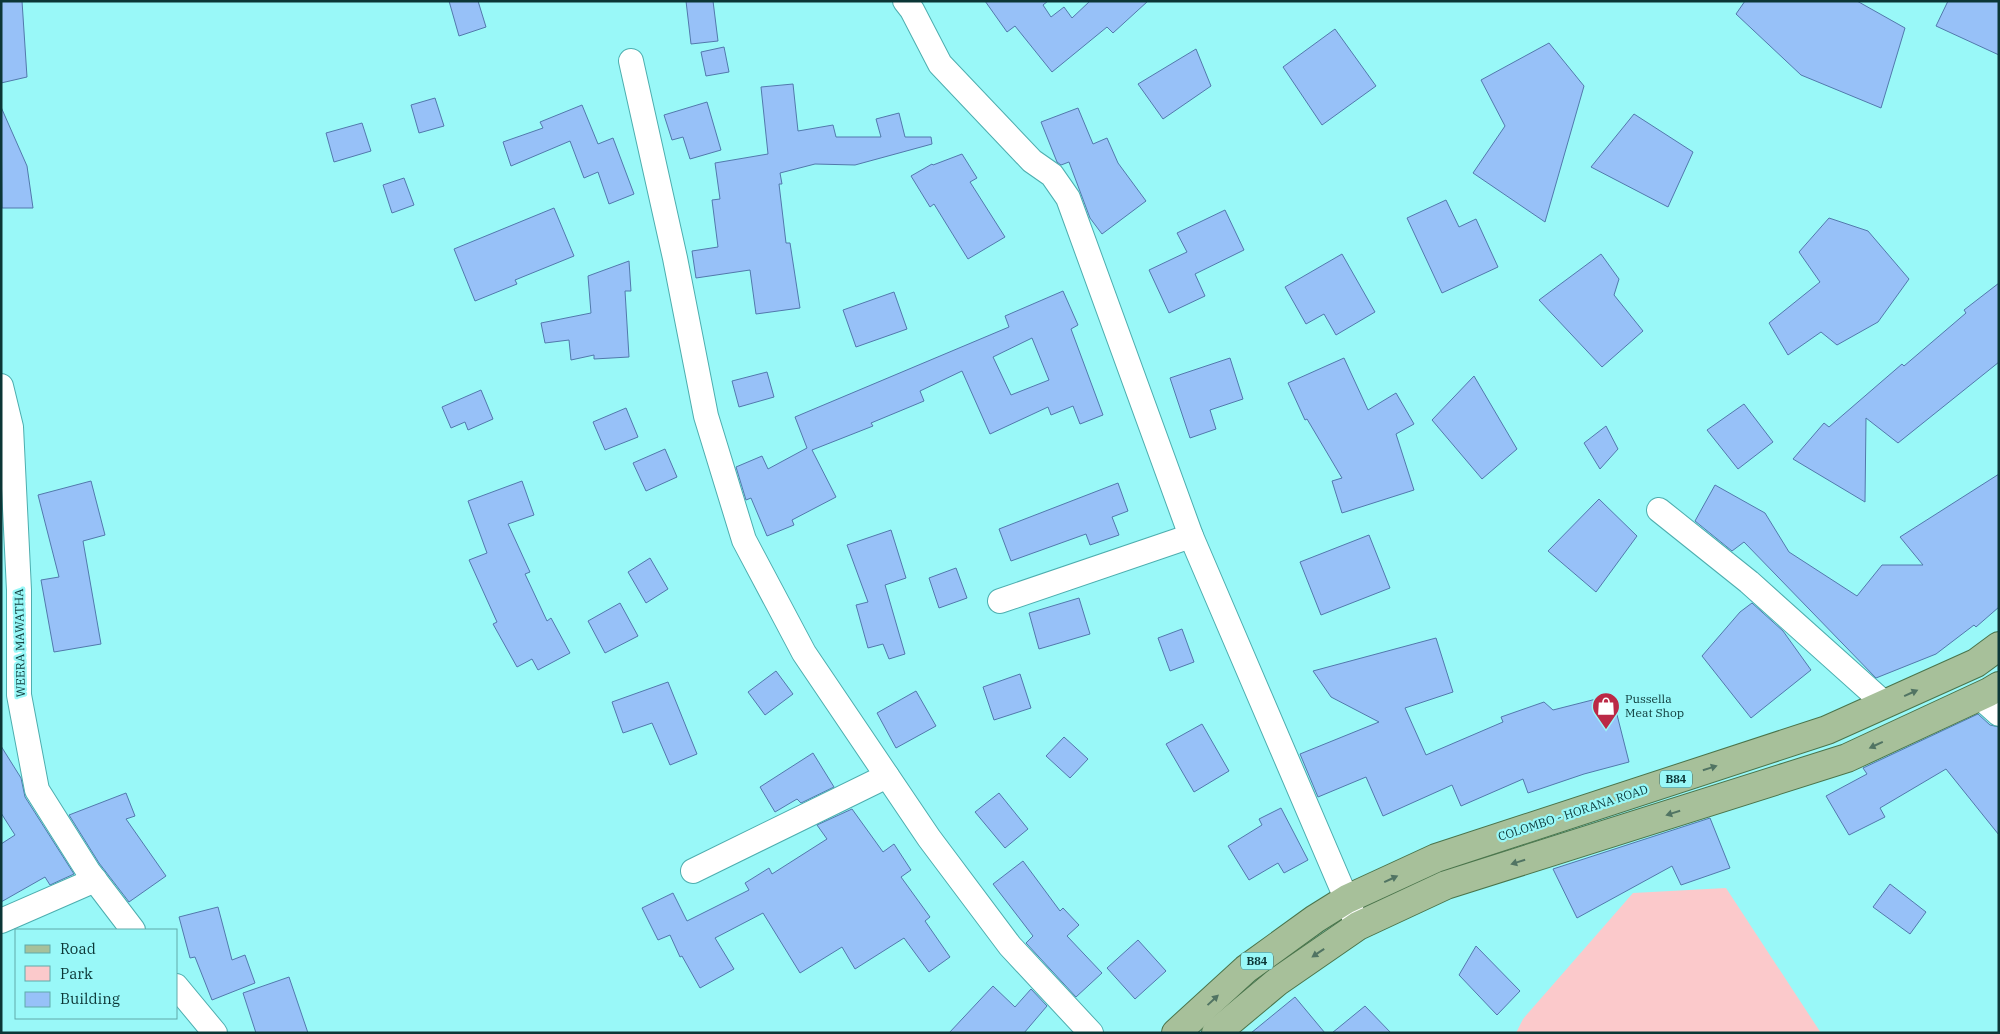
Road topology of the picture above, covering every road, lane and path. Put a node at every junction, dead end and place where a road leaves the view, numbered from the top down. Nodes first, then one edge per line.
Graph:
1 (905, 1) edge
2 (631, 61) dead end
3 (1, 386) edge
4 (1659, 510) dead end
5 (1191, 536) junction
6 (1000, 601) dead end
7 (10, 646) edge
8 (1999, 646) edge
9 (1993, 699) edge
10 (1886, 704) junction
11 (887, 776) junction
12 (693, 871) dead end
13 (95, 880) junction
14 (1347, 899) junction
15 (1, 922) edge
16 (1358, 926) junction
17 (132, 929) edge
18 (178, 988) edge
19 (215, 1033) edge
20 (1091, 1033) edge
21 (1176, 1033) edge
22 (1216, 1033) edge

1 - 5 street
2 - 11 street
3 - 7 street, WEERA MAWATHA
4 - 10 street
5 - 6 street
5 - 14 street
7 - 13 street, WEERA MAWATHA
10 -> 8 main road, COLOMBO - HORANA ROAD / B84
9 -> 16 main road, B84
14 -> 10 main road, COLOMBO - HORANA ROAD / B84
11 - 12 street
11 - 20 street
13 - 15 street
13 - 17 street, WEERA MAWATHA
14 - 16 street
21 -> 14 main road, COLOMBO - HORANA ROAD / B84
16 -> 22 main road, B84
18 - 19 street

